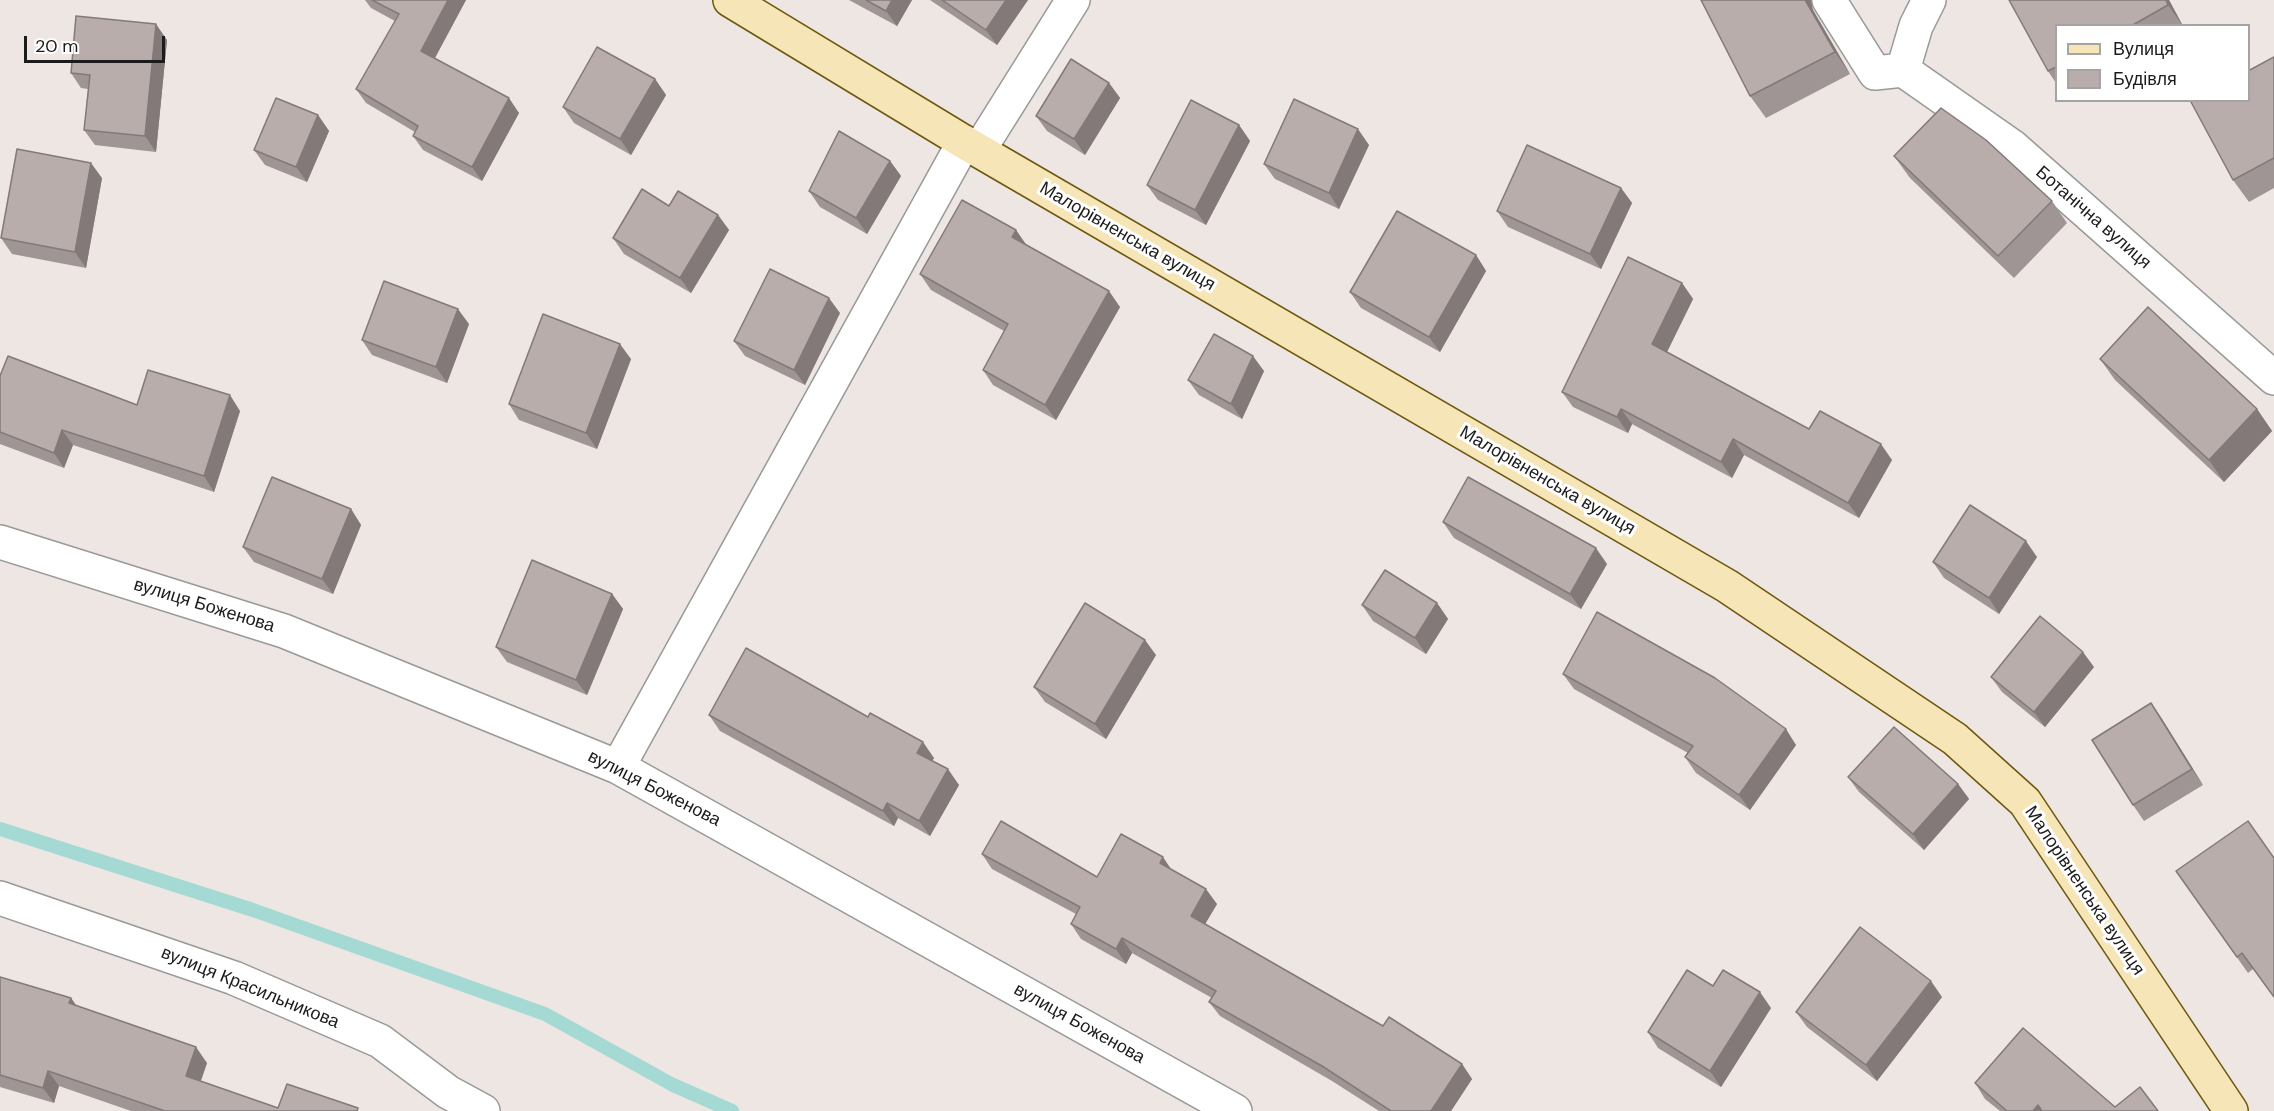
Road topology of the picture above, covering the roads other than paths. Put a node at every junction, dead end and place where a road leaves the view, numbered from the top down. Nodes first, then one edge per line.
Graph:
1 (730, 0) edge
2 (1073, 0) edge
3 (1830, 0) edge
4 (1929, 0) edge
5 (1903, 70) junction
6 (971, 146) junction
7 (2274, 378) edge
8 (0, 542) edge
9 (618, 766) junction
10 (0, 898) edge
11 (444, 1102) edge
12 (483, 1111) edge
13 (1235, 1111) edge
14 (2231, 1111) edge

1 - 6 street, Малорівненська вулиця
2 - 6 street
3 - 5 street
4 - 5 street
5 - 7 street, Ботанічна вулиця
6 - 9 street
6 - 14 street, Малорівненська вулиця
8 - 9 street, вулиця Боженова
9 - 13 street, вулиця Боженова
10 - 11 street, вулиця Красильникова
11 - 12 street, вулиця Красильникова

